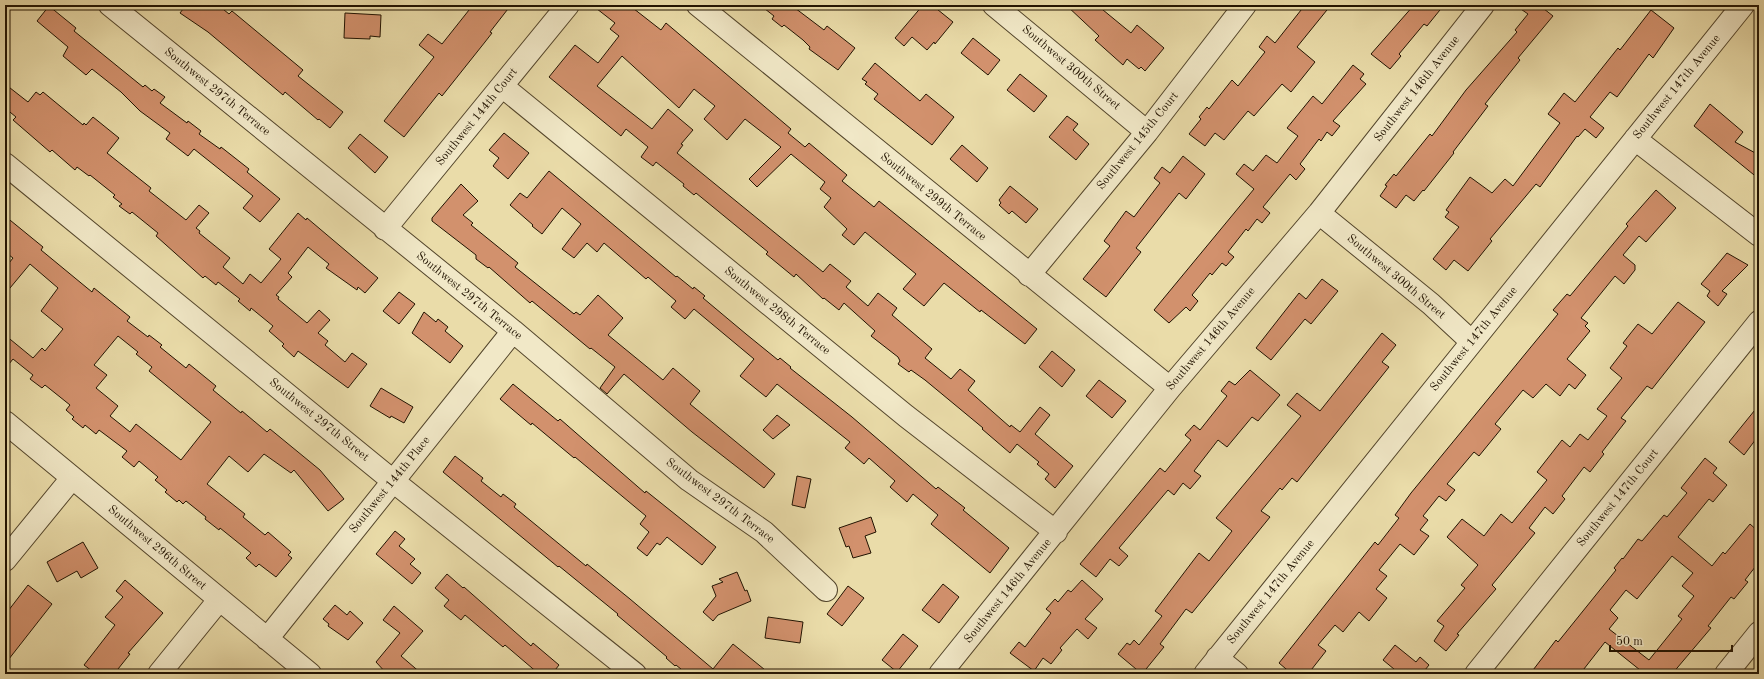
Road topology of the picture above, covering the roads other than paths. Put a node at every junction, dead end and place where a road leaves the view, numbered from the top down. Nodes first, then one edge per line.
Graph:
1 (110, 5) edge
2 (568, 5) edge
3 (698, 5) edge
4 (994, 5) edge
5 (1245, 5) edge
6 (1483, 5) edge
7 (1743, 5) edge
8 (502, 86) junction
9 (1146, 132) junction
10 (1635, 139) junction
11 (5, 164) edge
12 (1319, 213) junction
13 (386, 229) junction
14 (1759, 235) edge
15 (1029, 275) junction
16 (1759, 322) edge
17 (513, 331) junction
18 (1472, 342) junction
19 (1170, 388) junction
20 (5, 422) edge
21 (72, 478) junction
22 (393, 481) junction
23 (1056, 532) junction
24 (5, 560) edge
25 (826, 590) dead end
26 (219, 600) junction
27 (1759, 633) edge
28 (266, 639) junction
29 (1211, 666) edge
30 (159, 674) edge
31 (310, 674) edge
32 (635, 674) edge
33 (940, 674) edge
34 (1237, 674) edge
35 (1476, 674) edge
36 (1726, 674) edge

1 - 13 street, Southwest 297th Terrace
2 - 8 street, Southwest 144th Court
3 - 15 street, Southwest 299th Terrace
4 - 9 street, Southwest 300th Street
5 - 9 street, Southwest 145th Court
6 - 12 street, Southwest 146th Avenue
7 - 10 street, Southwest 147th Avenue
8 - 13 street, Southwest 144th Court
8 - 23 street, Southwest 298th Terrace
9 - 15 street, Southwest 145th Court
10 - 14 street
10 - 18 street, Southwest 147th Avenue
11 - 22 street, Southwest 297th Street
12 - 18 street, Southwest 300th Street
12 - 19 street, Southwest 146th Avenue
13 - 17 street, Southwest 297th Terrace
15 - 19 street, Southwest 299th Terrace
16 - 35 street, Southwest 147th Court
17 - 22 street, Southwest 144th Place
17 - 25 street, Southwest 297th Terrace
18 - 29 street, Southwest 147th Avenue
19 - 23 street, Southwest 146th Avenue
20 - 21 street, Southwest 296th Street
21 - 24 street
21 - 26 street, Southwest 296th Street
22 - 28 street, Southwest 144th Place
22 - 32 street, Southwest 297th Street
23 - 33 street, Southwest 146th Avenue
26 - 28 street, Southwest 296th Street
26 - 30 street
27 - 36 street
28 - 31 street, Southwest 296th Street
29 - 34 street

